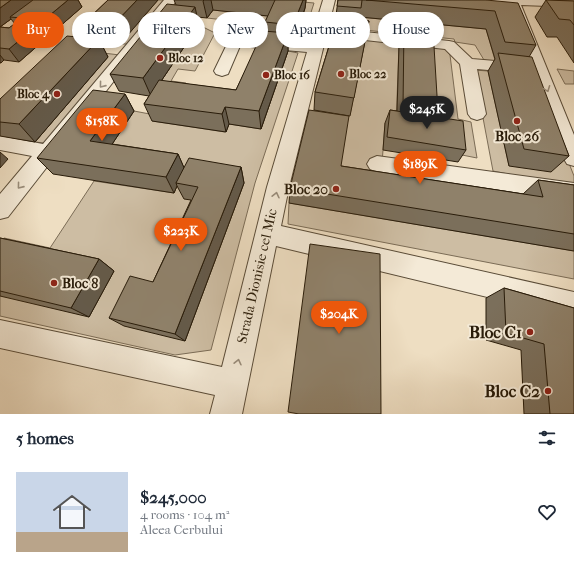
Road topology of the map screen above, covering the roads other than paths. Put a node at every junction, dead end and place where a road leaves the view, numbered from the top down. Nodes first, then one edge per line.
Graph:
1 (171, 0) edge
2 (329, 0) edge
3 (487, 0) edge
4 (513, 1) edge
5 (573, 2) edge
6 (326, 12) edge
7 (370, 37) edge
8 (276, 45) edge
9 (316, 48) edge
10 (468, 63) junction
11 (540, 70) junction
12 (222, 71) dead end
13 (477, 114) dead end
14 (0, 143) edge
15 (47, 152) junction
16 (574, 159) edge
17 (377, 164) dead end
18 (574, 192) edge
19 (0, 210) edge
20 (267, 233) junction
21 (574, 305) edge
22 (0, 334) edge
23 (233, 384) junction
24 (226, 414) edge

1 -> 15 street
2 - 6 street, Strada Dionisie cel Mic
3 - 4 street
4 - 5 street
4 - 11 street
7 - 10 street
8 - 12 street
20 -> 9 street, Strada Dionisie cel Mic
10 - 11 street
10 - 13 street
11 -> 16 street
14 - 15 street
15 -> 19 street
17 - 18 street
20 - 21 street
23 -> 20 street, Strada Dionisie cel Mic
22 - 23 street
23 - 24 street, Strada Dionisie cel Mic

